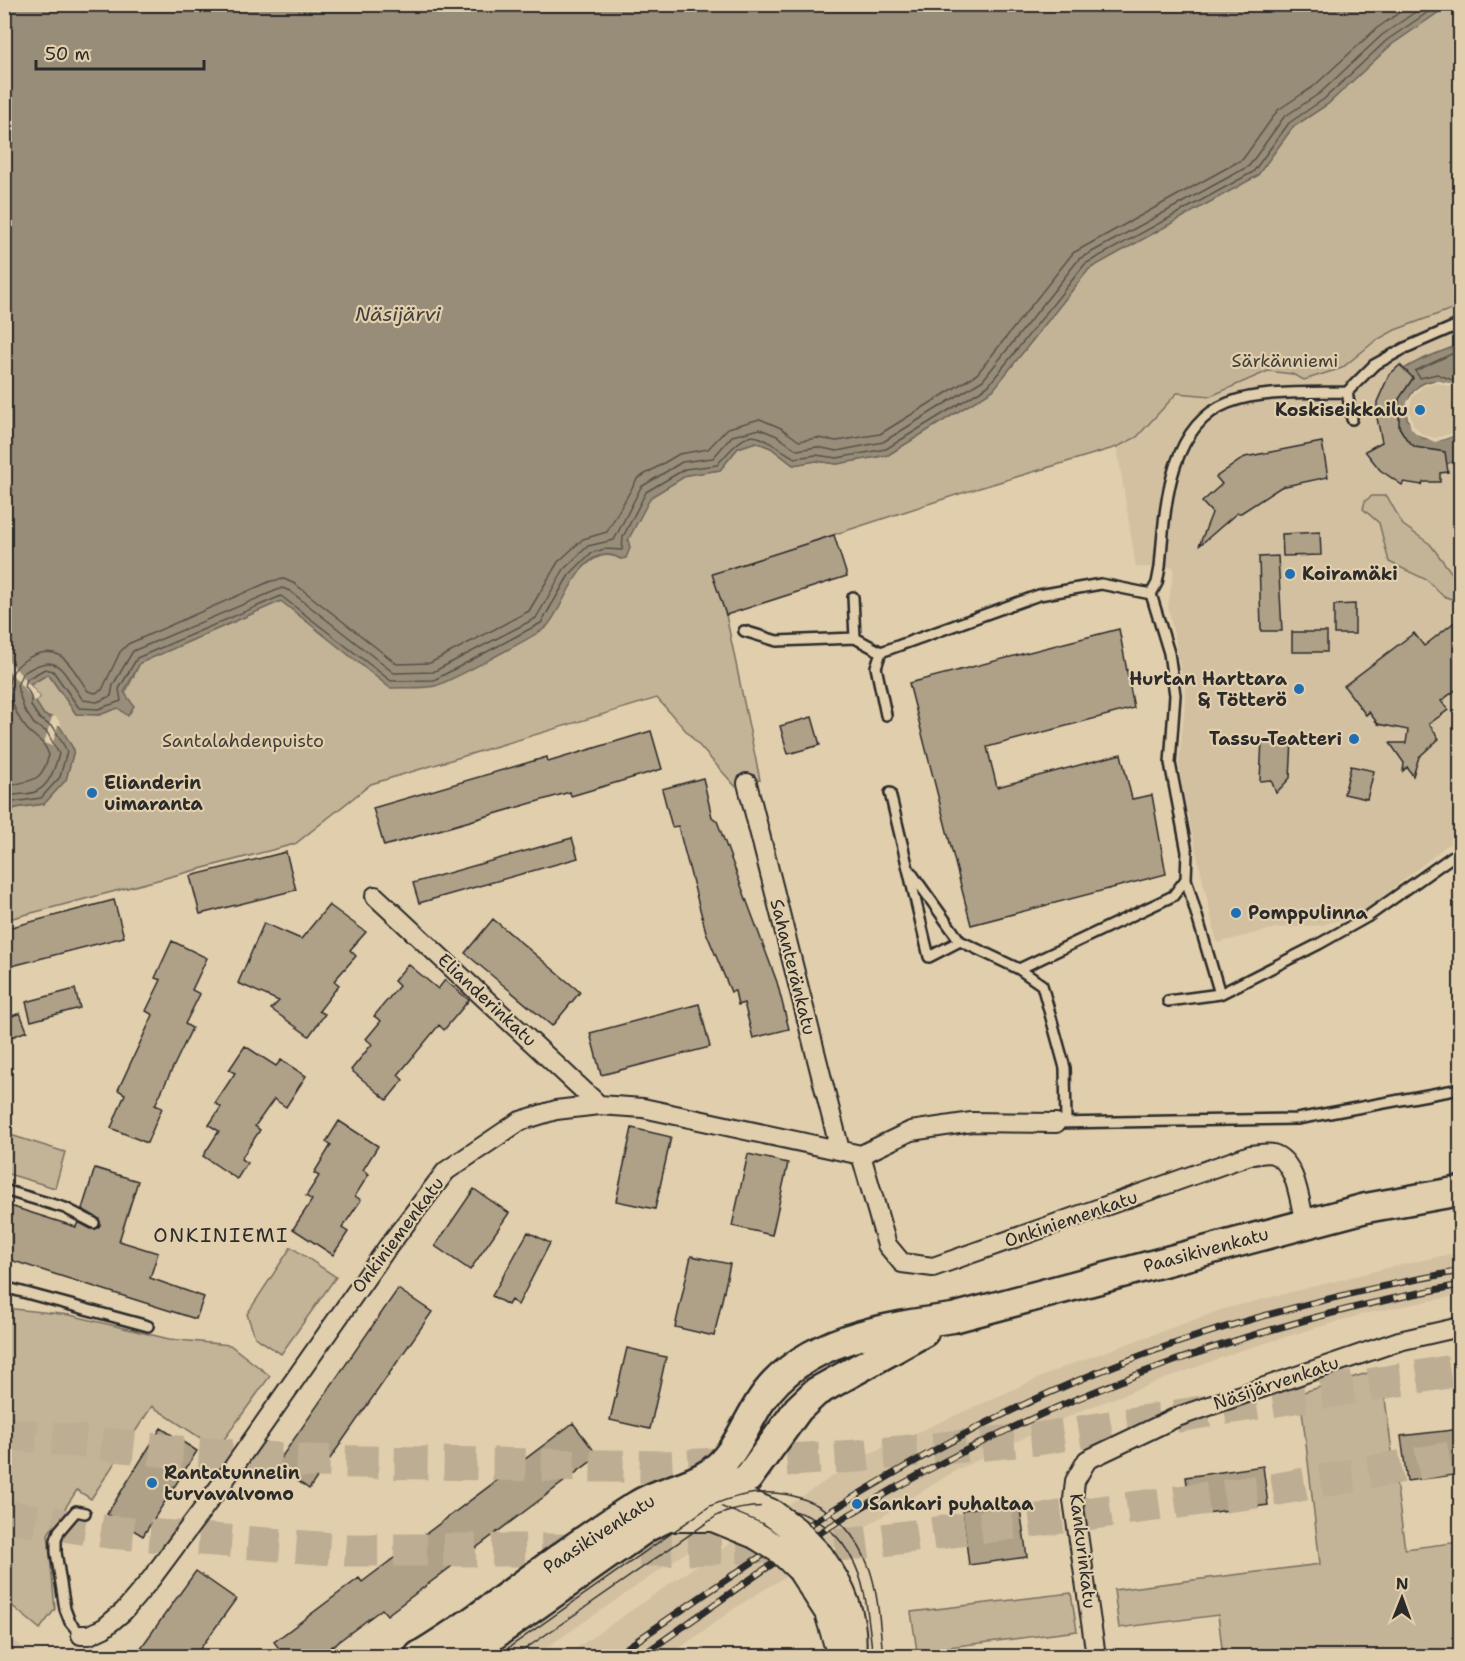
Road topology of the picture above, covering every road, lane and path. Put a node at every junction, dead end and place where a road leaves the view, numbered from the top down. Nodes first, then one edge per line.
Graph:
1 (1461, 324) edge
2 (1347, 392) junction
3 (1352, 419) dead end
4 (1151, 594) junction
5 (854, 597) dead end
6 (744, 631) dead end
7 (855, 638) junction
8 (881, 652) junction
9 (886, 715) dead end
10 (747, 783) dead end
11 (890, 793) dead end
12 (1461, 851) edge
13 (910, 871) junction
14 (1186, 879) junction
15 (375, 896) dead end
16 (960, 941) junction
17 (1019, 969) junction
18 (1220, 994) junction
19 (1168, 1001) dead end
20 (1461, 1089) edge
21 (599, 1106) junction
22 (1061, 1123) junction
23 (840, 1150) junction
24 (861, 1155) junction
25 (4, 1190) edge
26 (1461, 1191) edge
27 (94, 1223) dead end
28 (1305, 1224) junction
29 (4, 1287) edge
30 (953, 1318) junction
31 (148, 1326) dead end
32 (1461, 1327) edge
33 (730, 1454) junction
34 (1097, 1454) joint
35 (756, 1470) junction
36 (722, 1492) junction
37 (664, 1506) junction
38 (771, 1512) junction
39 (86, 1513) dead end
40 (738, 1526) junction
41 (810, 1562) junction
42 (81, 1635) joint
43 (419, 1656) edge
44 (464, 1656) edge
45 (841, 1656) edge
46 (852, 1656) edge
47 (1096, 1656) edge

1 - 2 lane
2 - 3 lane
2 - 4 lane
4 - 8 lane
4 - 14 lane
5 - 7 lane
6 - 7 lane
7 - 8 lane
8 - 9 lane
10 - 23 street, Sahanteränkatu
11 - 13 lane
12 - 18 lane
13 - 16 lane
13 - 16 lane
14 - 17 lane
14 - 18 lane
15 - 21 street, Elianderinkatu
16 - 17 lane
17 - 22 lane
18 - 19 lane
20 - 22 lane
21 - 23 street, Onkiniemenkatu
21 - 42 street, Onkiniemenkatu
22 - 24 street
23 - 24 street, Onkiniemenkatu
24 - 28 street, Onkiniemenkatu
25 - 27 lane
26 - 28 main road, Paasikivenkatu
28 - 30 main road, Paasikivenkatu
29 - 31 lane
30 - 33 main road, Paasikivenkatu
30 - 35 main road, Paasikivenkatu
32 - 34 street, Näsijärvenkatu
33 - 36 main road
33 - 37 main road, Paasikivenkatu
34 - 47 street, Kankurinkatu
35 - 36 main road, Paasikivenkatu
35 - 38 main road
36 - 37 main road, Paasikivenkatu
36 - 38 main road
36 - 40 main road
37 - 40 main road
37 - 43 main road, Paasikivenkatu
37 - 44 main road, Paasikivenkatu
38 - 41 main road, bridge
39 - 42 lane
40 - 41 main road, bridge
41 - 45 main road
41 - 46 main road

